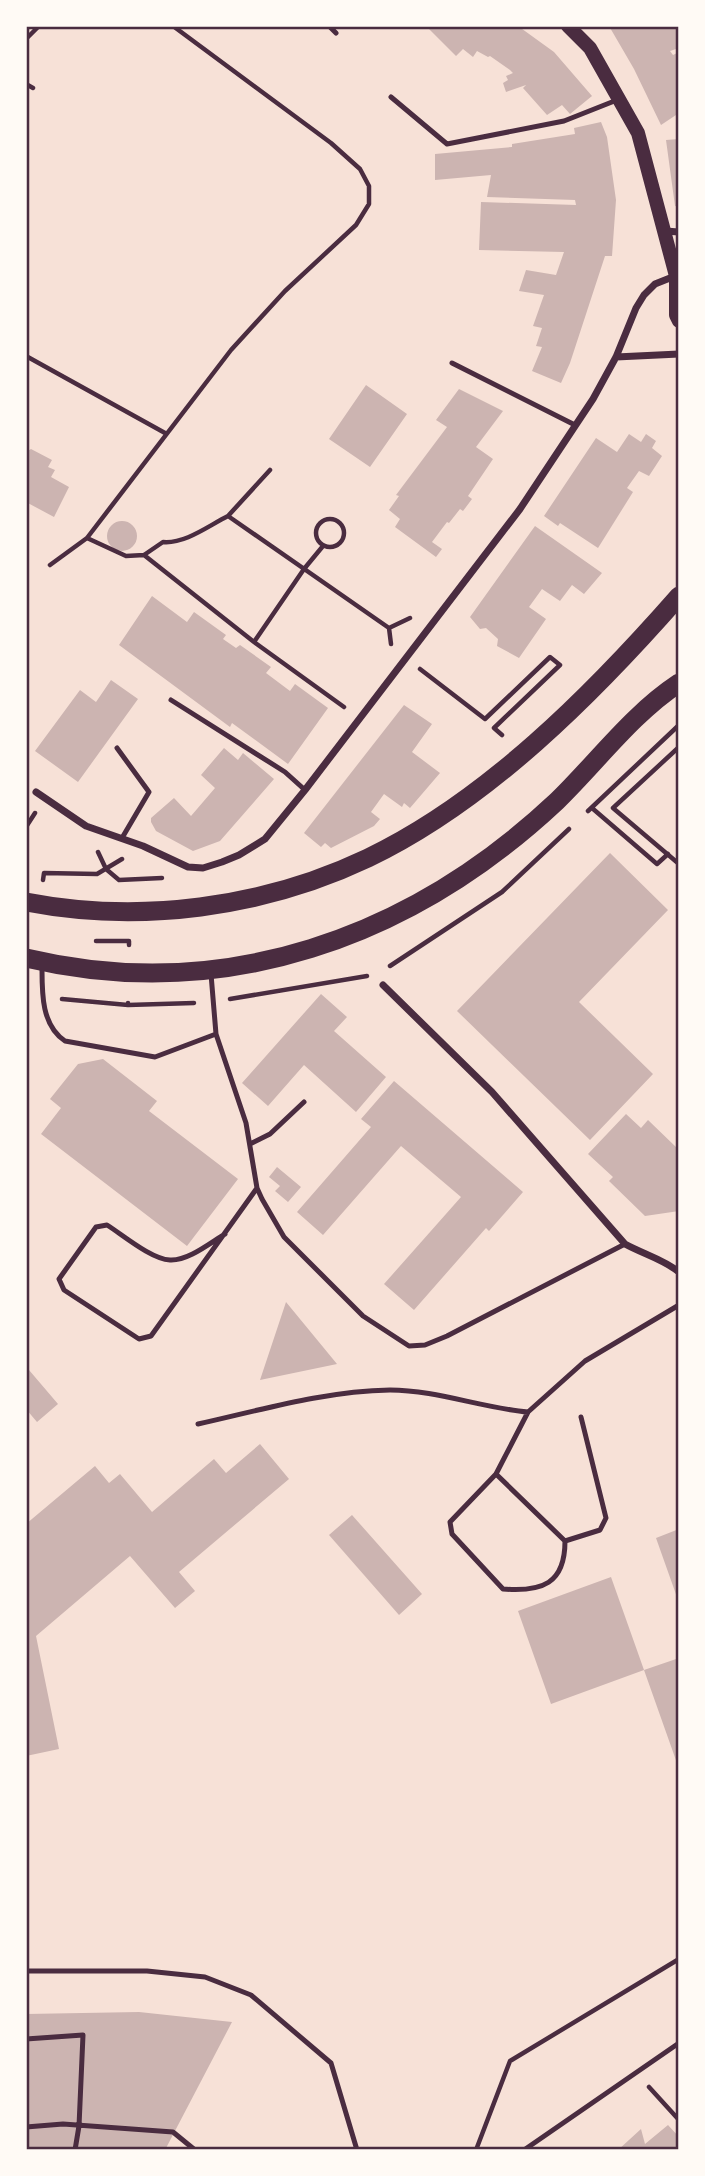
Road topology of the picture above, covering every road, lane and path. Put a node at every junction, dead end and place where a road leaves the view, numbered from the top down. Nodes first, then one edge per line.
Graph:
1 (39, 26) edge
2 (173, 26) edge
3 (329, 26) edge
4 (568, 26) edge
5 (336, 33) dead end
6 (26, 40) edge
7 (26, 84) edge
8 (33, 88) dead end
9 (391, 97) dead end
10 (622, 104) junction
11 (672, 232) edge
12 (677, 276) edge
13 (679, 321) edge
14 (679, 354) edge
15 (26, 356) edge
16 (616, 357) junction
17 (452, 363) dead end
18 (575, 425) junction
19 (165, 433) junction
20 (270, 470) dead end
21 (228, 516) junction
22 (87, 538) junction
23 (323, 546) junction
24 (144, 555) junction
25 (50, 565) dead end
26 (304, 569) junction
27 (679, 596) edge
28 (389, 628) dead end
29 (254, 642) junction
30 (406, 657) junction
31 (679, 684) edge
32 (171, 699) dead end
33 (360, 718) junction
34 (485, 719) junction
35 (494, 728) junction
36 (502, 735) dead end
37 (679, 747) edge
38 (117, 748) dead end
39 (305, 790) junction
40 (36, 792) dead end
41 (592, 807) dead end
42 (122, 838) junction
43 (143, 846) junction
44 (668, 854) junction
45 (679, 864) edge
46 (42, 884) dead end
47 (26, 902) edge
48 (34, 960) edge
49 (211, 971) junction
50 (383, 985) dead end
51 (128, 992) dead end
52 (42, 996) junction
53 (216, 1034) junction
54 (304, 1102) dead end
55 (250, 1144) junction
56 (257, 1188) junction
57 (225, 1234) junction
58 (625, 1244) junction
59 (679, 1272) edge
60 (679, 1305) edge
61 (528, 1412) junction
62 (580, 1418) dead end
63 (198, 1424) dead end
64 (496, 1474) junction
65 (565, 1541) junction
66 (679, 1959) edge
67 (26, 1971) edge
68 (26, 2039) edge
69 (679, 2043) edge
70 (636, 2073) junction
71 (679, 2120) edge
72 (79, 2126) junction
73 (26, 2127) edge
74 (75, 2150) edge
75 (195, 2150) edge
76 (357, 2150) edge
77 (476, 2150) edge
78 (523, 2150) edge

1 - 6 path
2 - 19 path
3 - 5 lane
4 - 10 main road
7 - 8 path
9 - 10 lane
10 - 11 main road
11 - 12 main road
12 - 13 main road
12 - 16 street
14 - 16 street
15 - 19 path
16 - 18 street
17 - 18 lane
18 - 30 street
19 - 22 path
20 - 21 path
21 - 24 path
21 - 26 path
22 - 24 path
22 - 25 path
23 - 23 path
23 - 26 path
24 - 29 path
26 - 28 path
26 - 29 path
27 - 47 highway
29 - 33 path
30 - 33 street
30 - 34 path
31 - 49 highway
32 - 39 lane
33 - 39 street
34 - 35 path
34 - 35 path
35 - 36 path
37 - 44 path
38 - 42 lane
39 - 43 street
40 - 42 street
41 - 44 path
42 - 43 street
43 - 46 path
44 - 45 path
48 - 49 highway
48 - 52 lane
49 - 53 lane
50 - 58 street
51 - 52 path
52 - 53 lane
53 - 55 lane
54 - 55 lane
55 - 56 lane
56 - 57 lane
56 - 58 lane
57 - 57 lane
58 - 59 street
60 - 61 lane
61 - 63 lane
61 - 64 lane
62 - 65 lane
64 - 65 lane
64 - 65 lane
66 - 77 path
67 - 76 lane
68 - 72 lane
69 - 70 lane
70 - 71 path
70 - 78 lane
72 - 73 lane
72 - 74 lane
72 - 75 lane

